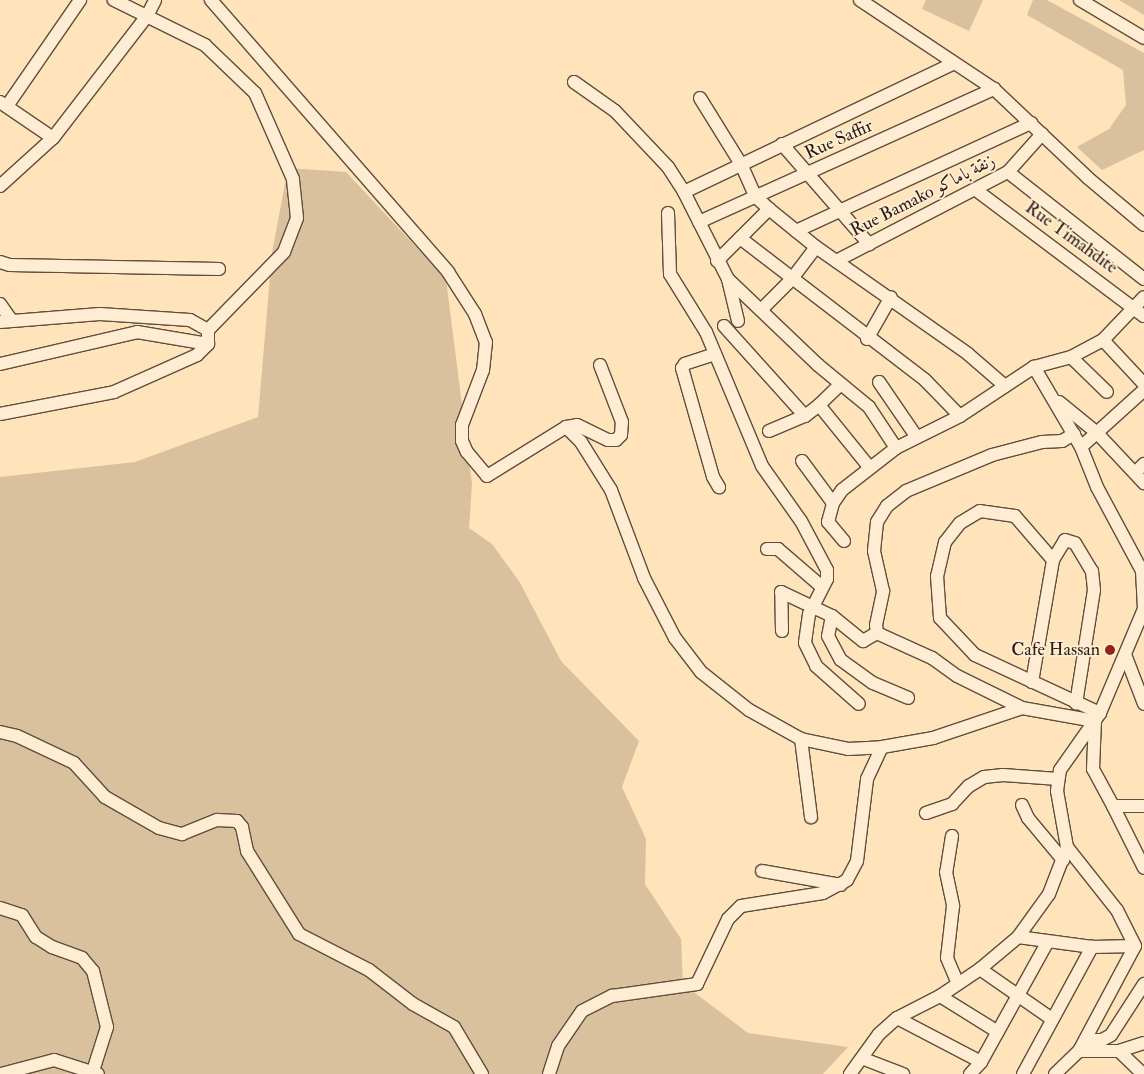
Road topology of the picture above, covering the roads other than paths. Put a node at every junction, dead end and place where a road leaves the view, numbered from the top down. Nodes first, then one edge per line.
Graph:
1 (80, 0) edge
2 (114, 0) edge
3 (155, 0) edge
4 (211, 0) edge
5 (860, 0) edge
6 (1080, 0) edge
7 (146, 16) junction
8 (1144, 38) edge
9 (954, 63) junction
10 (574, 82) dead end
11 (994, 89) junction
12 (700, 98) dead end
13 (3, 104) edge
14 (1030, 123) junction
15 (1042, 134) junction
16 (53, 138) junction
17 (782, 144) junction
18 (741, 164) junction
19 (1008, 172) junction
20 (807, 173) junction
21 (0, 186) edge
22 (976, 190) junction
23 (684, 192) junction
24 (755, 196) junction
25 (769, 209) junction
26 (840, 211) junction
27 (668, 214) dead end
28 (699, 222) junction
29 (1144, 225) edge
30 (796, 231) junction
31 (740, 238) junction
32 (869, 244) junction
33 (816, 247) junction
34 (717, 261) junction
35 (836, 261) junction
36 (0, 262) edge
37 (218, 269) dead end
38 (728, 279) junction
39 (791, 280) junction
40 (1144, 280) edge
41 (891, 297) junction
42 (1144, 297) edge
43 (0, 304) edge
44 (757, 306) junction
45 (1140, 311) edge
46 (6, 321) edge
47 (738, 321) junction
48 (724, 326) junction
49 (208, 330) junction
50 (706, 332) junction
51 (868, 338) junction
52 (1103, 340) junction
53 (208, 344) junction
54 (715, 354) junction
55 (1071, 357) junction
56 (0, 364) edge
57 (600, 365) dead end
58 (1034, 367) junction
59 (879, 382) dead end
60 (841, 384) junction
61 (1144, 384) edge
62 (1005, 386) junction
63 (1144, 390) edge
64 (1107, 392) dead end
65 (1054, 398) junction
66 (819, 405) junction
67 (0, 414) edge
68 (805, 416) junction
69 (960, 416) junction
70 (566, 427) junction
71 (768, 431) dead end
72 (1097, 433) junction
73 (1074, 434) junction
74 (916, 436) junction
75 (1081, 447) junction
76 (896, 448) junction
77 (802, 461) dead end
78 (870, 468) junction
79 (1139, 469) edge
80 (1144, 483) edge
81 (719, 487) dead end
82 (833, 503) junction
83 (844, 541) dead end
84 (767, 549) dead end
85 (1052, 560) junction
86 (1143, 569) edge
87 (822, 587) junction
88 (812, 606) junction
89 (832, 616) junction
90 (782, 631) dead end
91 (877, 633) junction
92 (1126, 657) junction
93 (1032, 682) junction
94 (908, 698) dead end
95 (860, 704) dead end
96 (1076, 704) junction
97 (1144, 704) edge
98 (1022, 708) junction
99 (1098, 717) junction
100 (0, 732) edge
101 (801, 739) junction
102 (882, 747) junction
103 (1058, 779) junction
104 (1022, 805) dead end
105 (1113, 806) junction
106 (1144, 806) edge
107 (926, 813) dead end
108 (811, 817) dead end
109 (952, 836) dead end
110 (1067, 847) junction
111 (1142, 859) edge
112 (1063, 860) junction
113 (762, 871) dead end
114 (841, 885) junction
115 (0, 908) edge
116 (1018, 937) junction
117 (1047, 943) junction
118 (1135, 946) junction
119 (1092, 948) junction
120 (980, 969) junction
121 (958, 984) junction
122 (1144, 984) edge
123 (940, 996) junction
124 (1018, 996) junction
125 (897, 1018) junction
126 (1052, 1019) junction
127 (998, 1032) junction
128 (1144, 1043) edge
129 (1083, 1046) junction
130 (1119, 1051) junction
131 (864, 1059) junction
132 (981, 1062) junction
133 (96, 1072) edge
134 (1, 1074) edge
135 (482, 1074) edge
136 (548, 1074) edge
137 (850, 1074) edge
138 (869, 1074) edge
139 (902, 1074) edge
140 (970, 1074) edge
141 (1024, 1074) edge
142 (1055, 1074) edge
143 (1143, 1074) edge

1 - 13 street
2 - 7 street
3 - 7 street
4 - 70 street
5 - 9 street
6 - 8 street
7 - 16 street
7 - 49 street
9 - 11 street
9 - 17 street
10 - 23 street
11 - 14 street
11 - 20 street, Rue Saffir
12 - 18 street
13 - 16 street
14 - 15 street
14 - 26 street
15 - 19 street, Rue Bamako زنقة باماكو
15 - 29 street
16 - 21 street
17 - 18 street
17 - 20 street
18 - 23 street
18 - 24 street
19 - 22 street, Rue Bamako زنقة باماكو
19 - 40 street
20 - 24 street, Rue Saffir
20 - 26 street
22 - 32 street, Rue Bamako زنقة باماكو
22 - 45 street, Rue Timahdite
23 - 28 street
24 - 25 street
24 - 28 street, Rue Saffir
25 - 30 street
25 - 31 street
26 - 30 street
26 - 32 street
27 - 50 street
28 - 34 street
30 - 33 street
31 - 34 street
31 - 39 street
32 - 35 street, Rue Bamako زنقة باماكو
33 - 35 street
33 - 39 street
34 - 38 street
35 - 41 street
36 - 37 street
38 - 44 street
38 - 47 street
39 - 44 street
39 - 51 street
41 - 51 street
41 - 62 street
42 - 45 street
43 - 46 street
44 - 47 street
44 - 60 street
45 - 52 street
46 - 49 street
47 - 48 street
48 - 50 street
48 - 68 street
49 - 53 street
50 - 54 street
51 - 69 street
52 - 55 street
52 - 61 street
53 - 56 street
53 - 67 street
54 - 81 street
54 - 87 street
55 - 58 street
55 - 64 street
57 - 70 street
58 - 62 street
58 - 65 street
59 - 74 street
60 - 66 street
60 - 76 street
62 - 69 street
63 - 72 street
65 - 72 street
65 - 73 street
66 - 68 street
66 - 78 street
68 - 71 street
69 - 74 street
70 - 101 street
72 - 75 street
72 - 79 street
73 - 75 street
73 - 91 street
74 - 76 street
75 - 86 street
76 - 78 street
77 - 82 street
78 - 82 street
79 - 80 street
82 - 83 street
84 - 87 street
85 - 93 street
85 - 93 street
85 - 96 street
86 - 92 street
87 - 88 street
88 - 89 street
88 - 90 street
88 - 95 street
89 - 91 street
89 - 94 street
91 - 98 street
92 - 97 street
92 - 99 street
93 - 96 street
96 - 99 street
98 - 99 street
98 - 102 street
99 - 103 street
99 - 105 street
100 - 135 street
101 - 102 street
101 - 108 street
102 - 114 street
103 - 107 street
103 - 110 street
104 - 112 street
105 - 106 street
105 - 111 street
109 - 121 street
110 - 112 street
110 - 118 street
112 - 116 street
113 - 114 street
114 - 136 street
115 - 133 street
116 - 117 street
116 - 120 street
117 - 119 street
117 - 124 street
118 - 119 street
118 - 129 street
119 - 126 street
120 - 121 street
120 - 124 street
121 - 123 street
122 - 129 street
123 - 125 street
123 - 127 street
124 - 126 street
124 - 127 street
125 - 131 street
125 - 132 street
126 - 141 street
127 - 132 street
128 - 130 street
129 - 130 street
129 - 142 street
130 - 143 street
131 - 137 street
131 - 138 street
131 - 139 street
132 - 140 street
133 - 134 street

